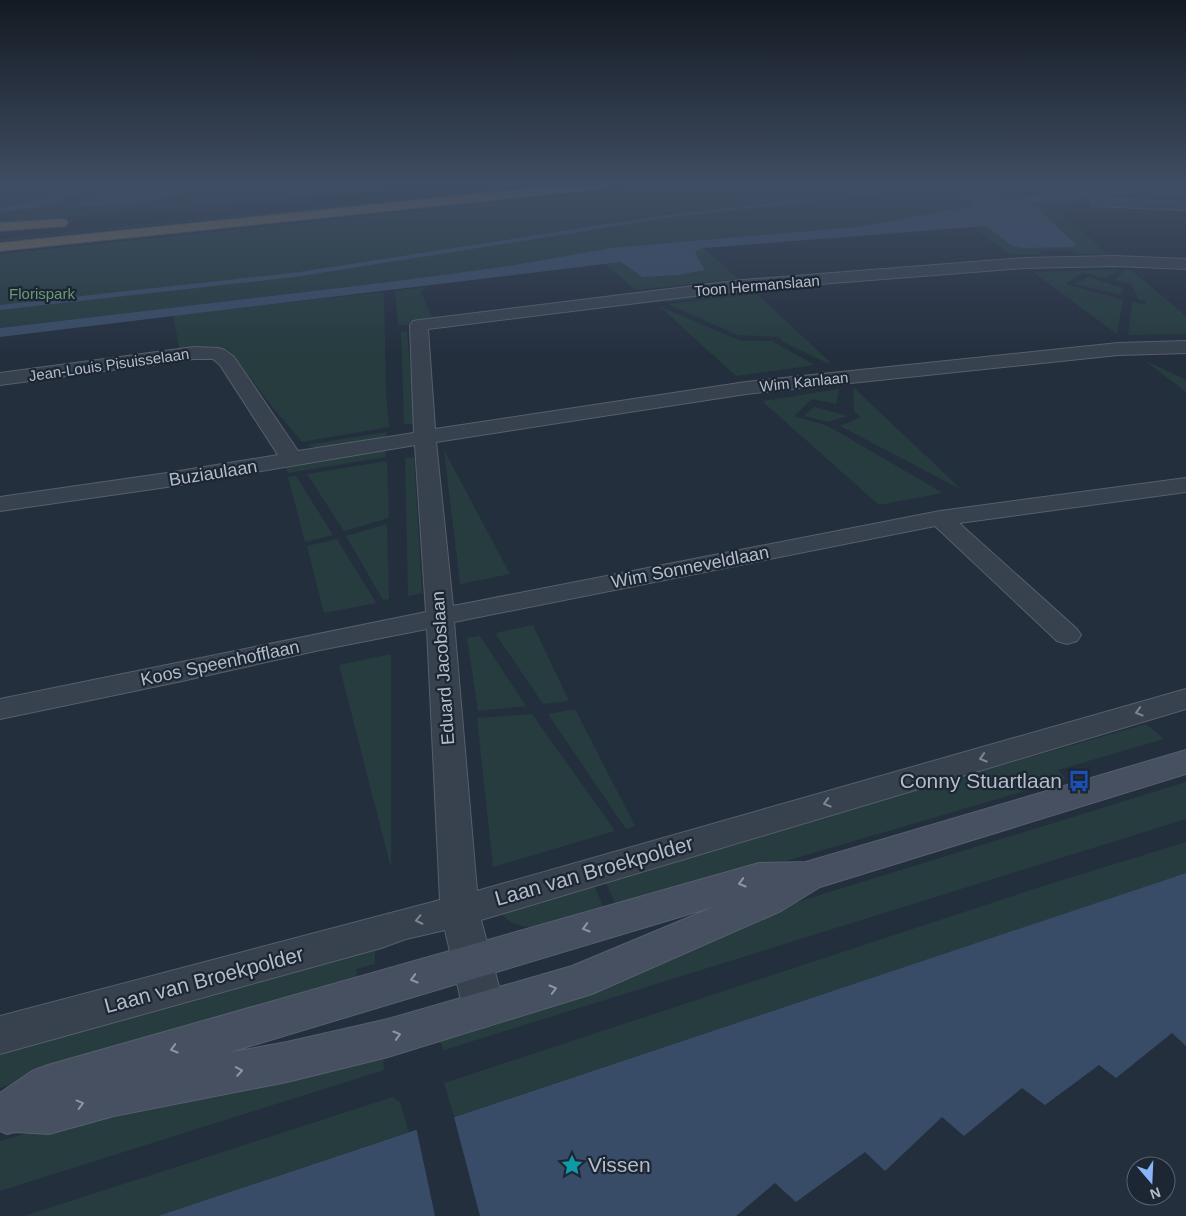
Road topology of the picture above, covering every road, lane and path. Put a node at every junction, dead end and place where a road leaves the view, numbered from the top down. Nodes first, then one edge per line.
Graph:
1 (51, 242) edge
2 (0, 247) edge
3 (1186, 264) edge
4 (418, 325) joint
5 (1186, 347) edge
6 (0, 379) edge
7 (425, 438) junction
8 (292, 459) junction
9 (1186, 485) edge
10 (0, 504) edge
11 (940, 518) junction
12 (440, 616) junction
13 (1067, 635) dead end
14 (1186, 699) edge
15 (0, 709) edge
16 (1186, 762) edge
17 (808, 876) junction
18 (460, 911) junction
19 (472, 962) junction
20 (484, 1009) junction
21 (0, 1035) edge
22 (8, 1112) edge

1 - 2 highway
3 - 4 street, Toon Hermanslaan
4 - 7 street, Eduard Jacobslaan
5 - 7 street, Wim Kanlaan
6 - 8 street, Jean-Louis Pisuisselaan
7 - 8 street, Buziaulaan
7 - 12 street, Eduard Jacobslaan
8 - 10 street, Buziaulaan
9 - 11 street, Wim Sonneveldlaan
11 - 12 street, Wim Sonneveldlaan
11 - 13 street
12 - 15 street, Koos Speenhofflaan
12 - 18 street, Eduard Jacobslaan
14 -> 18 street, Laan van Broekpolder
16 - 17 main road
17 -> 19 main road
20 -> 17 main road
18 - 19 street, Eduard Jacobslaan
18 -> 21 street, Laan van Broekpolder
19 - 20 street, Eduard Jacobslaan
19 -> 22 main road
22 -> 20 main road

